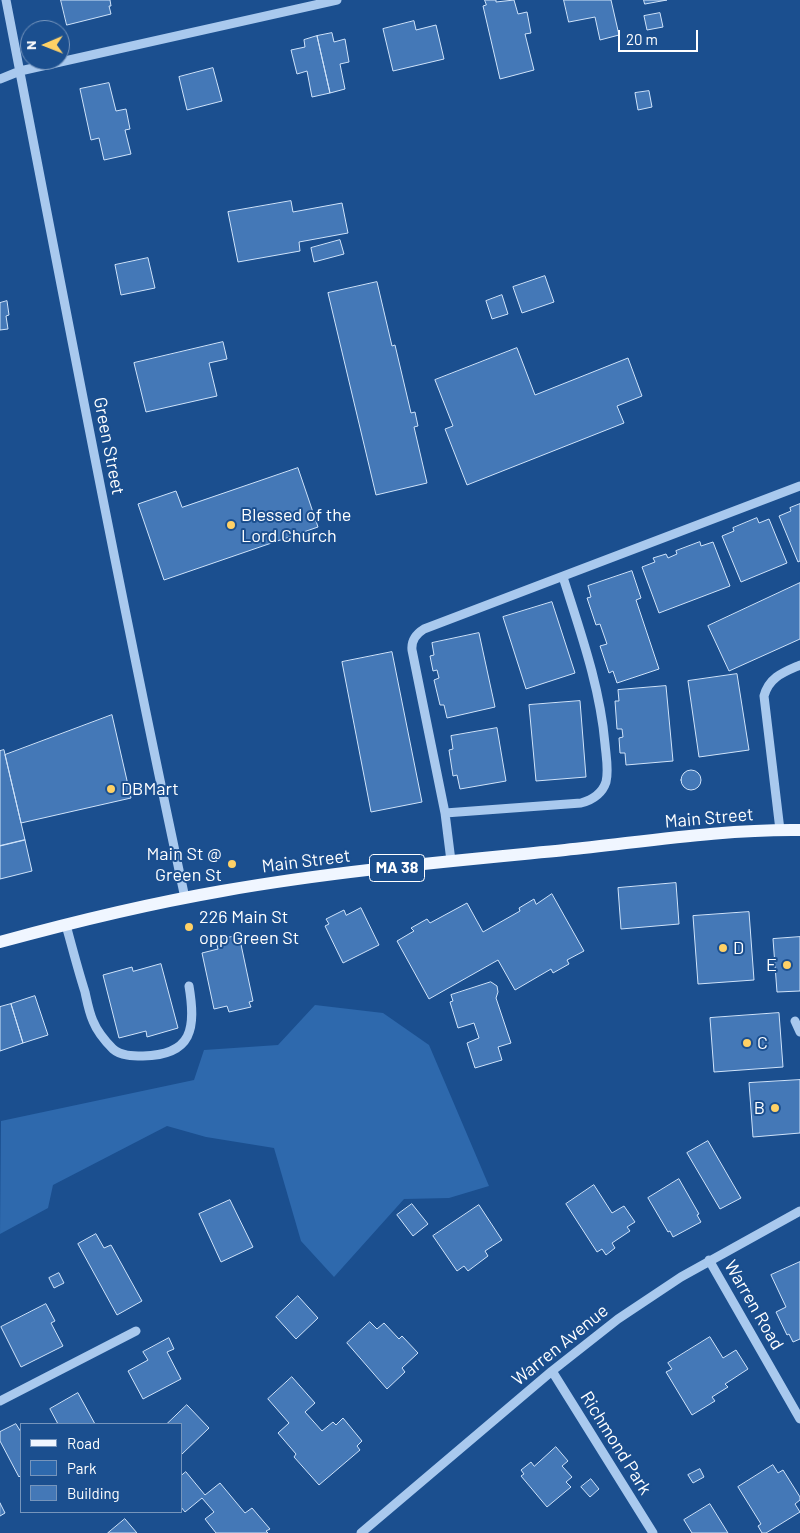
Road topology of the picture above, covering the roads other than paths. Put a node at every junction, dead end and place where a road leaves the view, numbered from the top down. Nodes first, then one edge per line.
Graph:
1 (6, 0) edge
2 (337, 0) edge
3 (20, 71) junction
4 (0, 79) edge
5 (800, 486) edge
6 (563, 577) junction
7 (800, 665) edge
8 (445, 813) junction
9 (780, 830) junction
10 (800, 830) edge
11 (451, 862) junction
12 (185, 898) junction
13 (66, 925) junction
14 (0, 942) edge
15 (189, 986) dead end
16 (795, 1021) dead end
17 (800, 1032) edge
18 (800, 1211) edge
19 (710, 1260) junction
20 (136, 1331) dead end
21 (552, 1371) junction
22 (0, 1401) edge
23 (800, 1419) edge
24 (361, 1533) edge
25 (653, 1533) edge

1 - 3 street, Green Street
2 - 3 street
3 - 4 street
3 - 12 street, Green Street
5 - 6 street
6 - 8 street
6 - 8 street
7 - 9 street
8 - 11 street
9 - 10 main road, Main Street / MA 38
9 - 11 main road, Main Street / MA 38
11 - 12 main road, Main Street / MA 38
12 - 13 main road, Main Street / MA 38
13 - 14 main road, Main Street / MA 38
13 - 15 street
16 - 17 street
18 - 19 street, Warren Avenue
19 - 21 street, Warren Avenue
19 - 23 street, Warren Road
20 - 22 street
21 - 24 street, Warren Avenue
21 - 25 street, Richmond Park

